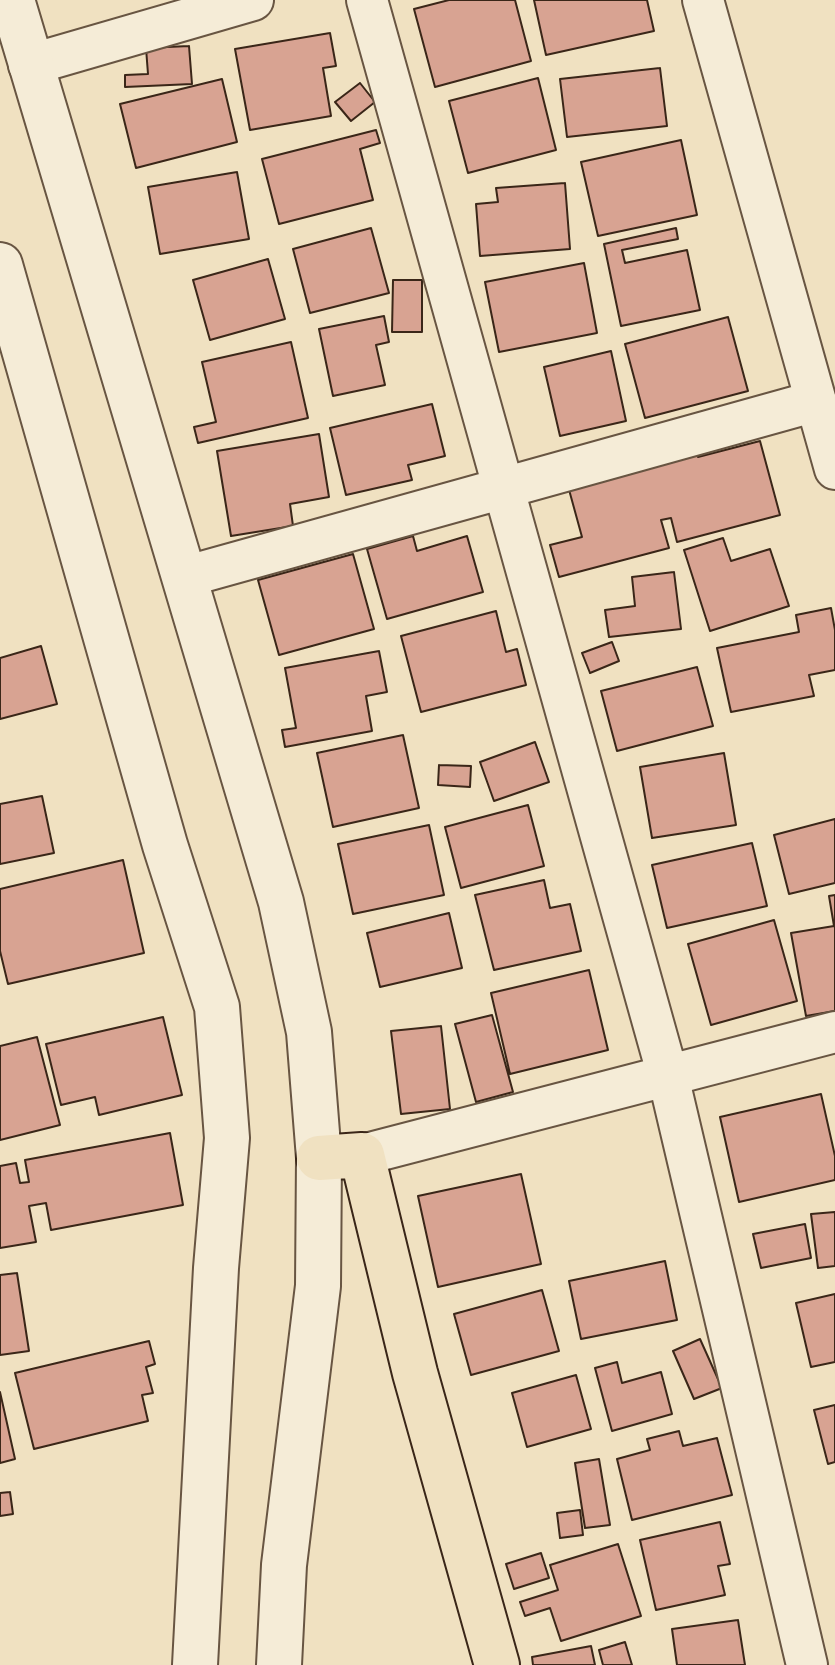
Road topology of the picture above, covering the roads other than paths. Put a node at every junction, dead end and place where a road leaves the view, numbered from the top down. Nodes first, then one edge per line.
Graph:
1 (12, 0) edge
2 (253, 0) edge
3 (367, 0) edge
4 (703, 0) edge
5 (29, 65) junction
6 (0, 265) edge
7 (816, 401) junction
8 (835, 469) edge
9 (503, 485) junction
10 (184, 577) junction
11 (835, 1032) edge
12 (668, 1076) junction
13 (362, 1155) junction
14 (319, 1158) junction
15 (195, 1665) edge
16 (279, 1665) edge
17 (497, 1665) edge
18 (807, 1665) edge

1 - 5 street
2 - 5 street
3 - 9 street
4 - 7 street
5 - 10 street
6 - 15 street
7 - 8 street
7 - 9 street
9 - 10 street
9 - 12 street
10 - 14 street
11 - 12 street
12 - 13 street
12 - 18 street
13 - 14 main road
13 - 17 main road
14 - 16 street

